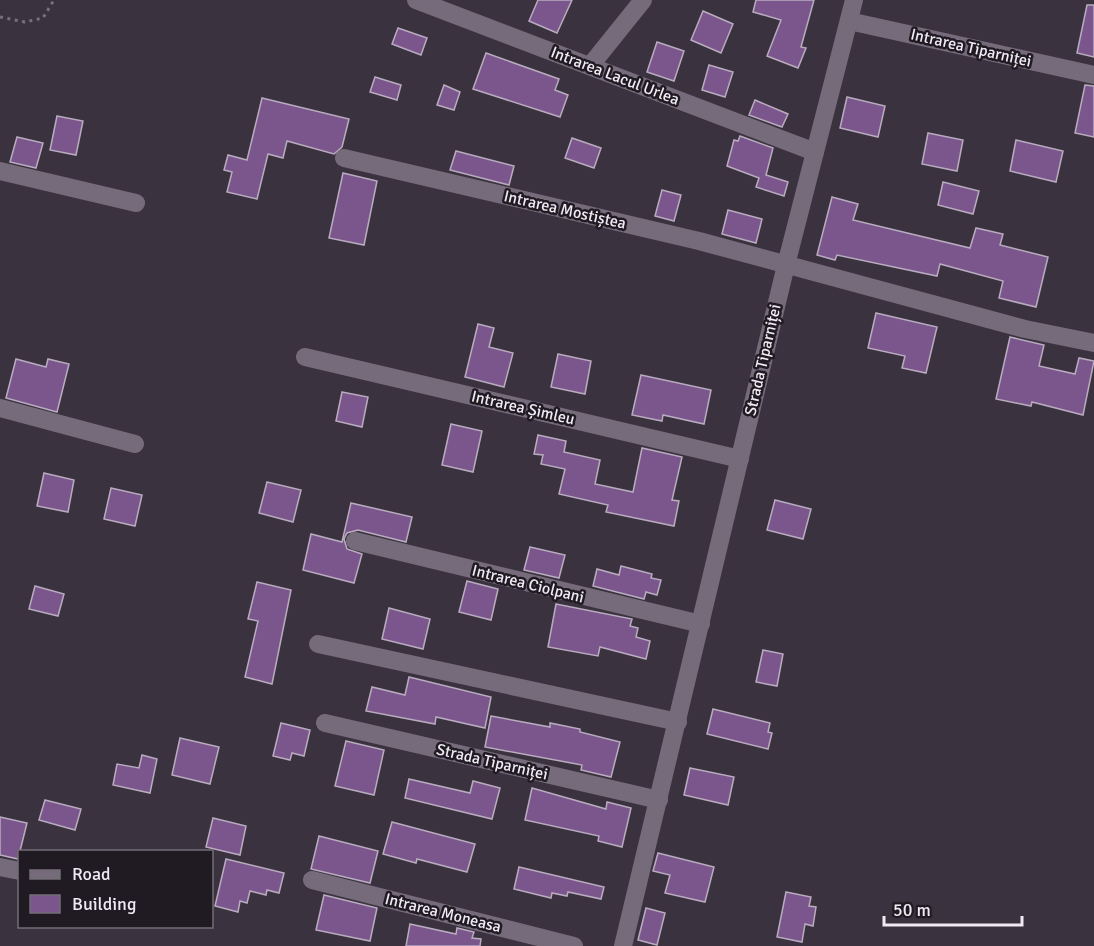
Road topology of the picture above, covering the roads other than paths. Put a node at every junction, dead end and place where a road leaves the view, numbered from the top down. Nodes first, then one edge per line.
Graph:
1 (416, 0) edge
2 (642, 0) edge
3 (854, 0) edge
4 (849, 21) junction
5 (590, 66) junction
6 (1094, 75) edge
7 (815, 152) junction
8 (344, 158) dead end
9 (0, 171) edge
10 (136, 203) dead end
11 (786, 265) junction
12 (1094, 343) edge
13 (305, 357) dead end
14 (0, 408) edge
15 (135, 444) dead end
16 (740, 459) junction
17 (355, 541) dead end
18 (701, 624) junction
19 (318, 644) dead end
20 (678, 722) junction
21 (325, 723) dead end
22 (659, 800) junction
23 (0, 867) edge
24 (18, 871) edge
25 (312, 880) dead end
26 (574, 946) edge
27 (623, 946) edge

1 - 5 street, Intrarea Lacul Urlea
2 - 5 street
3 - 4 street, Strada Tiparniței
4 - 6 street, Intrarea Tiparniței
4 - 7 street, Strada Tiparniței
5 - 7 street, Intrarea Lacul Urlea
7 - 11 street, Strada Tiparniței
8 - 11 street, Intrarea Mostiștea
9 - 10 street
11 - 12 street, Intrarea Mostiștea
11 - 16 street, Strada Tiparniței
13 - 16 street, Intrarea Șimleu
14 - 15 street
16 - 18 street, Strada Tiparniței
17 - 18 street, Intrarea Ciolpani
18 - 20 street, Strada Tiparniței
19 - 20 street
20 - 22 street, Strada Tiparniței
21 - 22 street, Strada Tiparniței
22 - 27 street, Strada Tiparniței
23 - 24 street
25 - 26 street, Intrarea Moneasa

